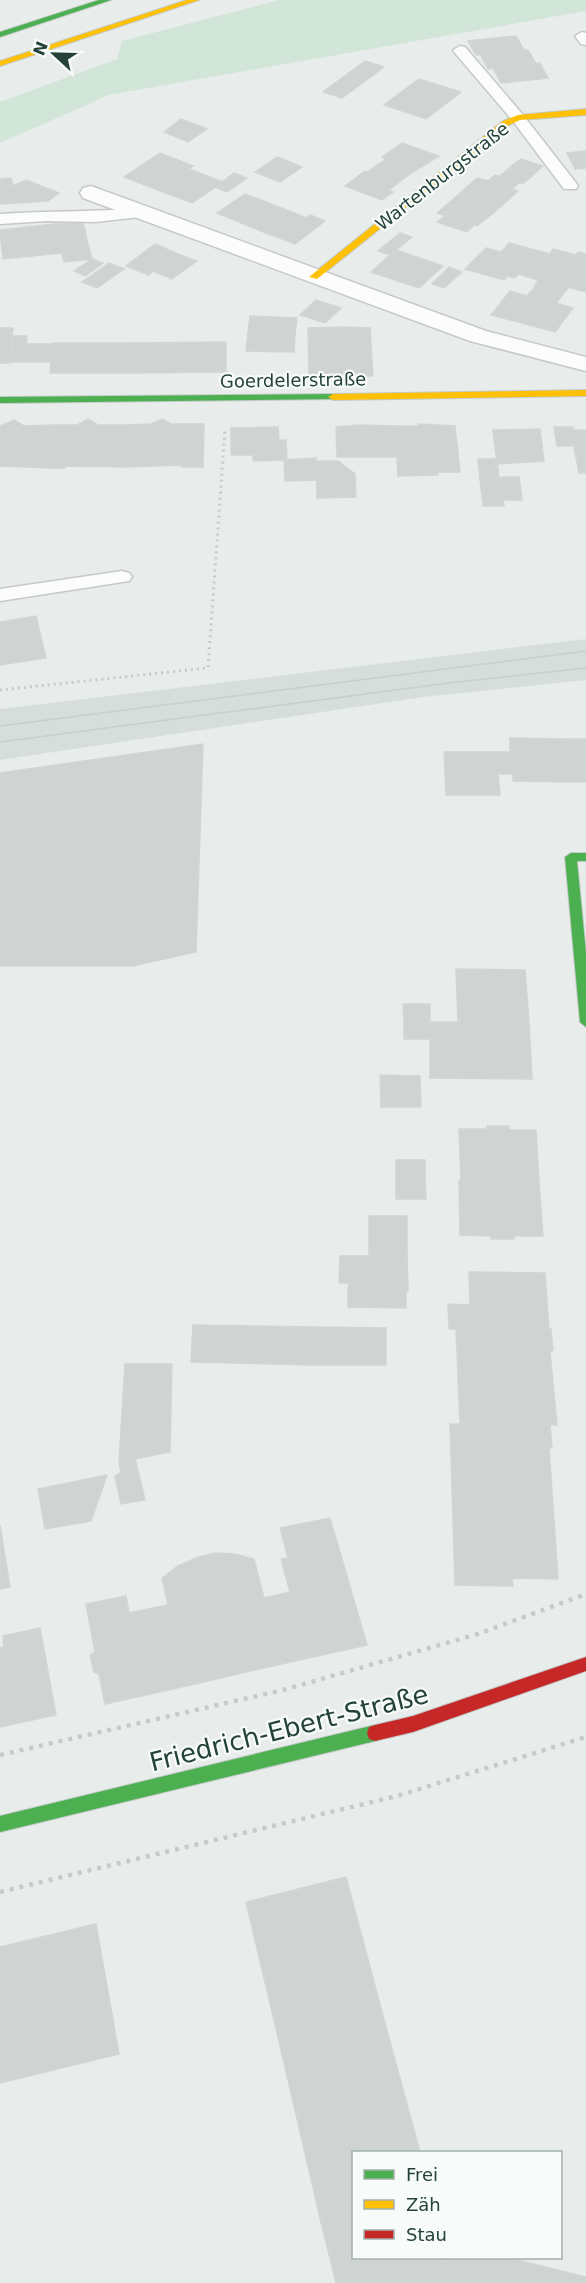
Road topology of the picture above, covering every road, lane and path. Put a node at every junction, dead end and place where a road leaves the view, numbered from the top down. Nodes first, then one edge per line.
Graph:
1 (107, 0) edge
2 (195, 0) edge
3 (0, 35) edge
4 (460, 50) dead end
5 (0, 64) edge
6 (586, 112) edge
7 (518, 118) junction
8 (570, 186) dead end
9 (91, 193) dead end
10 (143, 213) junction
11 (0, 219) edge
12 (314, 277) junction
13 (586, 364) edge
14 (586, 393) edge
15 (227, 399) junction
16 (0, 400) edge
17 (122, 577) dead end
18 (0, 595) edge
19 (0, 690) edge
20 (586, 857) edge
21 (586, 1022) edge
22 (586, 1594) edge
23 (586, 1664) edge
24 (586, 1737) edge
25 (0, 1755) edge
26 (0, 1824) edge
27 (0, 1892) edge

1 - 3 main road
2 - 5 main road
4 - 7 lane
6 - 7 main road, Wartenburgstraße
7 - 8 lane
7 - 12 main road, Wartenburgstraße
9 - 10 street
10 - 11 lane
10 - 12 street
12 - 13 street
14 - 15 main road, Goerdelerstraße
15 - 16 main road, Goerdelerstraße
15 - 19 path
17 - 18 lane
20 - 21 main road
22 - 25 path
23 - 26 main road, Friedrich-Ebert-Straße
24 - 27 path

